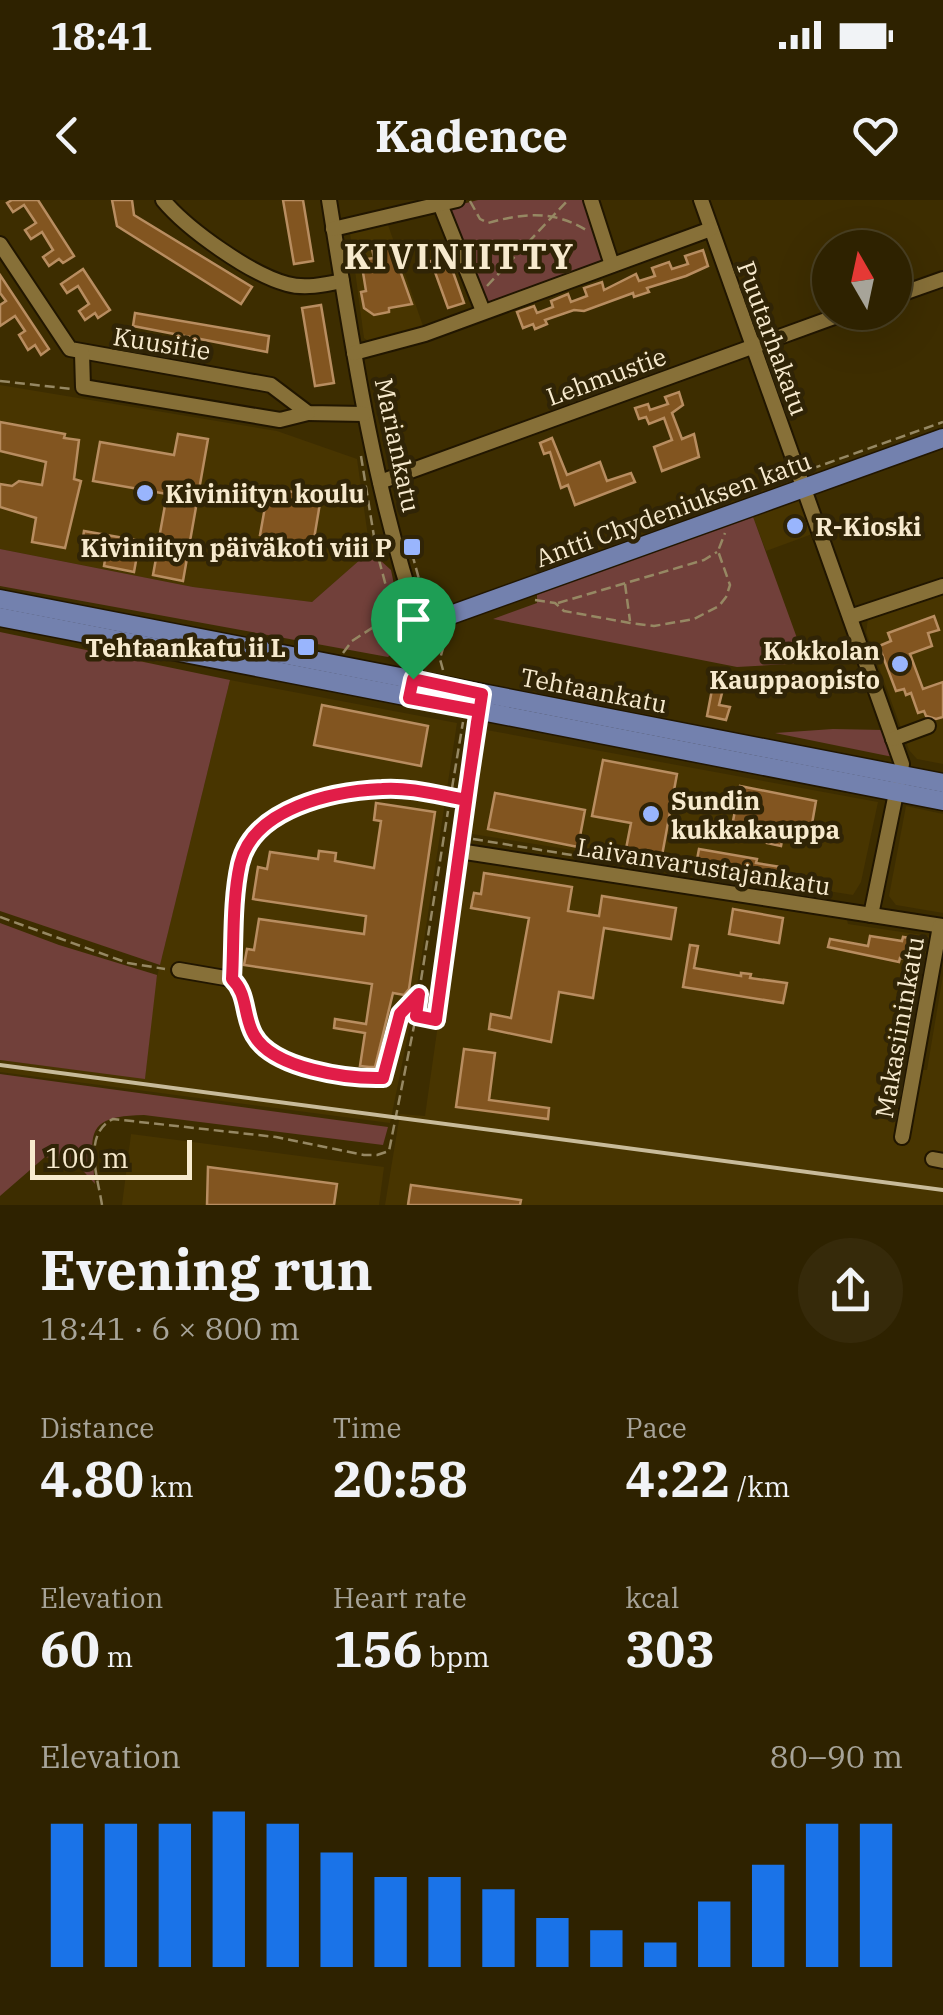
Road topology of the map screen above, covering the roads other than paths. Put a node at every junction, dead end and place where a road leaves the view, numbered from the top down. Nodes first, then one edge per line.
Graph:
1 (162, 200) edge
2 (329, 200) edge
3 (457, 200) edge
4 (591, 200) edge
5 (702, 201) edge
6 (440, 204) junction
7 (710, 229) junction
8 (334, 230) junction
9 (0, 244) edge
10 (612, 265) junction
11 (943, 279) edge
12 (342, 281) junction
13 (912, 290) edge
14 (481, 306) junction
15 (812, 325) edge
16 (752, 346) junction
17 (82, 353) junction
18 (354, 354) junction
19 (308, 413) junction
20 (364, 414) junction
21 (943, 438) edge
22 (380, 482) junction
23 (803, 488) junction
24 (943, 586) edge
25 (0, 599) edge
26 (0, 617) edge
27 (850, 617) junction
28 (420, 626) junction
29 (411, 688) junction
30 (475, 708) junction
31 (928, 726) dead end
32 (894, 739) junction
33 (898, 783) junction
34 (943, 783) edge
35 (458, 799) junction
36 (943, 801) edge
37 (459, 844) junction
38 (871, 915) junction
39 (942, 926) edge
40 (179, 970) road end
41 (232, 979) junction
42 (419, 994) road end
43 (436, 1020) road end
44 (902, 1137) dead end

1 - 12 street
2 - 8 street, Mariankatu
3 - 6 street
4 - 10 street
5 - 7 street, Puutarhakatu
6 - 8 street
6 - 14 street
7 - 10 street
7 - 16 street, Puutarhakatu
8 - 12 street, Mariankatu
9 - 17 street, Kuusitie
10 - 14 street
11 - 13 street
12 - 18 street, Mariankatu
14 - 18 street
15 - 16 street, Lehmustie
16 - 22 street, Lehmustie
16 - 23 street, Puutarhakatu
17 - 19 street, Kuusitie
17 - 19 street
18 - 20 street, Mariankatu
19 - 20 street
20 - 22 street, Mariankatu
21 - 23 main road, Antti Chydeniuksen katu
22 - 28 street, Mariankatu
23 - 27 street, Puutarhakatu
23 - 28 main road, Antti Chydeniuksen katu
24 - 27 street
25 - 29 main road, Tehtaankatu
26 - 29 main road, Tehtaankatu
27 - 32 street, Puutarhakatu
28 - 29 main road, Mariankatu
29 - 30 main road, Tehtaankatu
30 - 33 main road, Tehtaankatu
30 - 35 street
31 - 32 street
32 - 33 street, Puutarhakatu
33 - 34 main road, Tehtaankatu
33 - 36 main road, Tehtaankatu
33 - 38 street
35 - 37 street
35 - 41 street
37 - 38 street, Laivanvarustajankatu
37 - 43 street
38 - 39 street, Laivanvarustajankatu
39 - 44 street, Makasiininkatu
40 - 41 street
41 - 42 street

